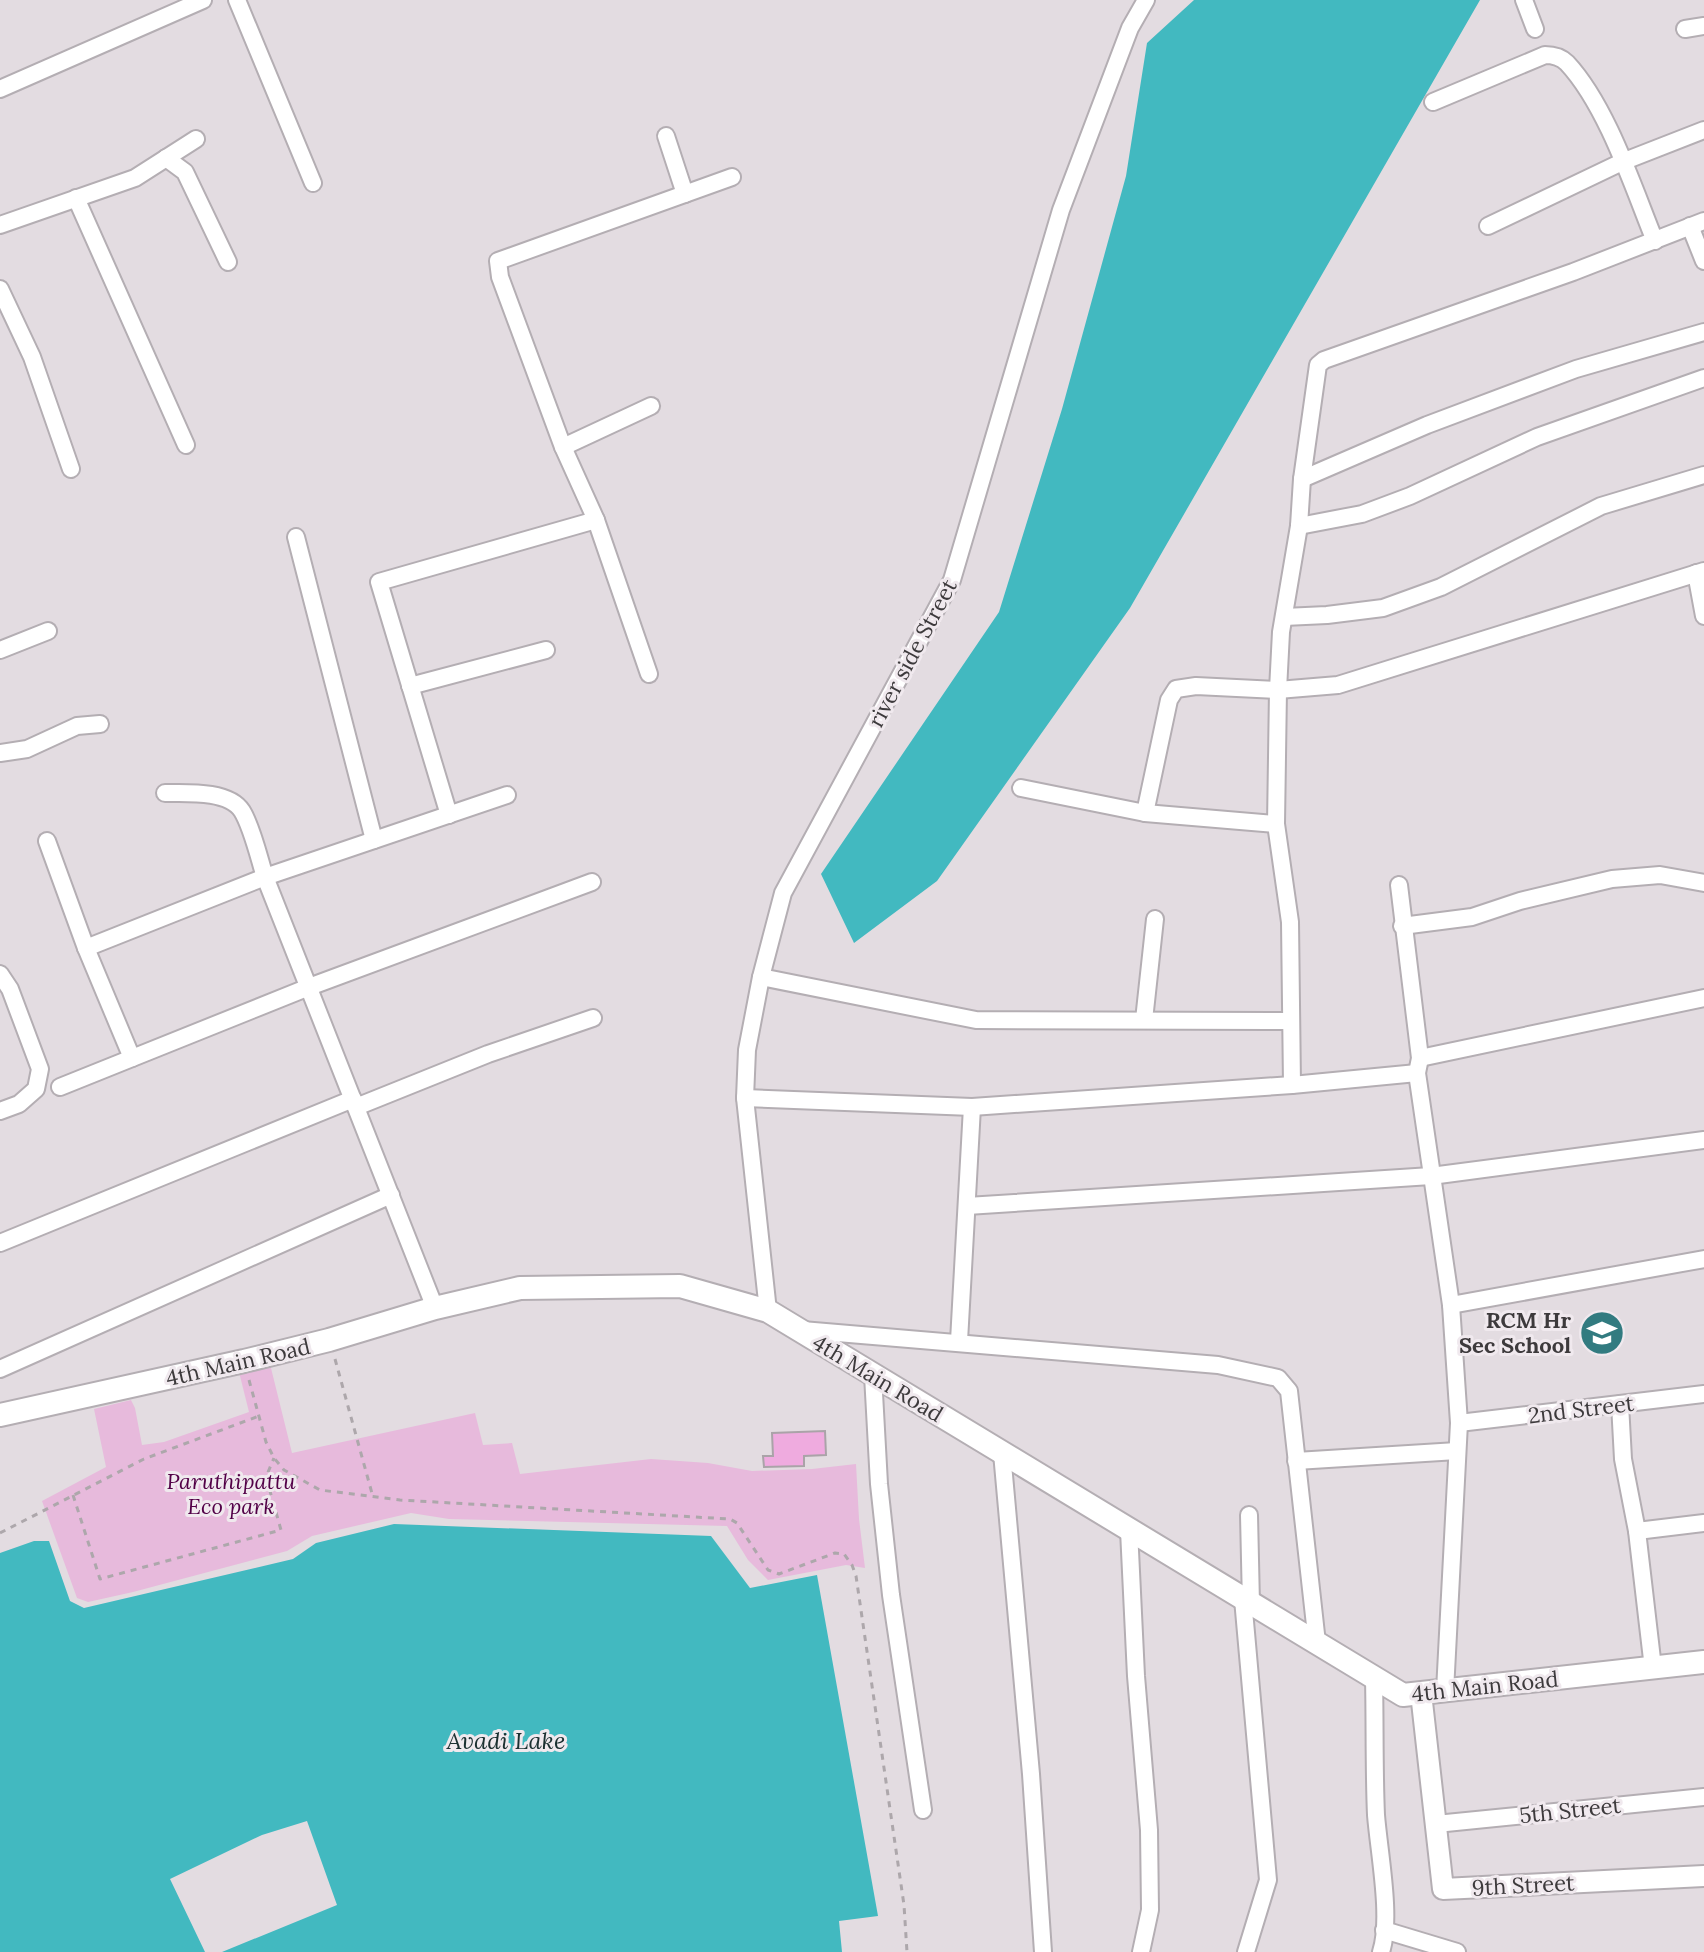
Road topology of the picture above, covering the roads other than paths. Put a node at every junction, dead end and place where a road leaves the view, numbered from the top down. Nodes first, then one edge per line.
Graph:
1 (203, 0) edge
2 (237, 0) edge
3 (1146, 0) edge
4 (1524, 0) edge
5 (1704, 26) edge
6 (1535, 29) dead end
7 (1685, 29) dead end
8 (0, 89) edge
9 (1433, 102) dead end
10 (1704, 130) edge
11 (666, 136) dead end
12 (196, 139) dead end
13 (166, 158) junction
14 (1622, 162) junction
15 (732, 177) dead end
16 (313, 183) dead end
17 (685, 194) junction
18 (76, 198) junction
19 (1697, 224) edge
20 (0, 225) edge
21 (1488, 226) dead end
22 (1655, 241) junction
23 (1704, 261) edge
24 (228, 262) dead end
25 (0, 289) edge
26 (1704, 332) edge
27 (1704, 378) edge
28 (651, 406) dead end
29 (186, 445) dead end
30 (563, 447) junction
31 (71, 469) dead end
32 (1704, 475) edge
33 (1302, 479) junction
34 (596, 520) junction
35 (1299, 526) junction
36 (296, 537) dead end
37 (1700, 572) edge
38 (1704, 616) edge
39 (1284, 617) junction
40 (48, 631) dead end
41 (0, 650) edge
42 (546, 650) dead end
43 (649, 674) dead end
44 (410, 686) junction
45 (1278, 690) junction
46 (100, 724) dead end
47 (0, 753) edge
48 (1021, 788) dead end
49 (165, 793) dead end
50 (507, 795) dead end
51 (1145, 813) junction
52 (449, 815) junction
53 (1276, 824) junction
54 (374, 840) junction
55 (47, 841) dead end
56 (265, 877) junction
57 (592, 882) dead end
58 (1704, 883) edge
59 (1399, 885) dead end
60 (1155, 919) dead end
61 (1402, 926) junction
62 (86, 948) junction
63 (0, 974) edge
64 (761, 977) junction
65 (309, 987) junction
66 (1704, 998) edge
67 (593, 1018) dead end
68 (1144, 1020) junction
69 (1290, 1021) junction
70 (132, 1058) junction
71 (1419, 1065) junction
72 (1292, 1085) junction
73 (60, 1087) dead end
74 (745, 1098) junction
75 (354, 1103) junction
76 (972, 1107) junction
77 (0, 1111) edge
78 (1704, 1140) edge
79 (1431, 1176) junction
80 (391, 1195) junction
81 (967, 1206) junction
82 (0, 1243) edge
83 (1704, 1259) edge
84 (1451, 1305) junction
85 (435, 1308) junction
86 (768, 1311) junction
87 (798, 1329) junction
88 (959, 1341) junction
89 (0, 1369) edge
90 (873, 1375) junction
91 (1704, 1394) edge
92 (1620, 1404) junction
93 (0, 1415) edge
94 (1459, 1423) junction
95 (1457, 1451) junction
96 (1002, 1453) junction
97 (1296, 1461) junction
98 (1249, 1515) dead end
99 (1704, 1523) edge
100 (1129, 1530) junction
101 (1637, 1531) junction
102 (1247, 1601) junction
103 (1317, 1643) junction
104 (1704, 1662) edge
105 (1653, 1668) junction
106 (1374, 1678) junction
107 (1445, 1691) junction
108 (1421, 1693) junction
109 (1704, 1797) edge
110 (923, 1810) dead end
111 (1436, 1824) junction
112 (1704, 1876) edge
113 (1384, 1930) junction
114 (1043, 1952) edge
115 (1141, 1952) edge
116 (1246, 1952) edge
117 (1381, 1952) edge
118 (1457, 1952) edge

1 - 8 street
2 - 16 street
3 - 64 street, river side Street
4 - 6 street
5 - 7 street
9 - 14 street
10 - 14 street
11 - 17 street
12 - 13 street
13 - 18 street
13 - 24 street
14 - 21 street
14 - 22 street
15 - 17 street
17 - 30 street
18 - 20 street
18 - 29 street
19 - 22 street
19 - 23 street
22 - 33 street
25 - 31 street
26 - 33 street
27 - 35 street
28 - 30 street
30 - 34 street
32 - 39 street
33 - 35 street
34 - 43 street
34 - 44 street
35 - 39 street
36 - 54 street
37 - 38 street
37 - 45 street
39 - 45 street
40 - 41 street
42 - 44 street
44 - 52 street
45 - 51 street
45 - 53 street
46 - 47 street
48 - 51 street
49 - 56 street
50 - 52 street
51 - 53 street
52 - 54 street
53 - 69 street
54 - 56 street
55 - 62 street
56 - 62 street
56 - 65 street
57 - 65 street
58 - 61 street
59 - 61 street
60 - 68 street
61 - 71 street
62 - 70 street
63 - 77 street
64 - 68 street
64 - 74 street, river side Street
65 - 70 street
65 - 75 street
66 - 71 street
67 - 75 street
68 - 69 street
69 - 72 street
70 - 73 street
71 - 72 street
71 - 79 street
72 - 76 street
74 - 76 street
74 - 86 street, river side Street
75 - 80 street
75 - 82 street
76 - 81 street
78 - 79 street
79 - 81 street
79 - 84 street
80 - 85 street
80 - 89 street
81 - 88 street
83 - 84 street
84 - 94 street
85 - 86 main road, 4th Main Road
85 - 93 main road, 4th Main Road
86 - 87 main road, 4th Main Road
87 - 88 street
87 - 90 main road, 4th Main Road
88 - 97 street
90 - 96 main road, 4th Main Road
90 - 110 street
91 - 92 street, 2nd Street
92 - 94 street, 2nd Street
92 - 101 street
94 - 95 street
95 - 97 street
95 - 107 street
96 - 100 main road, 4th Main Road
96 - 114 street
97 - 103 street
98 - 102 street
99 - 101 street
100 - 102 main road, 4th Main Road
100 - 115 street
101 - 105 street
102 - 103 main road, 4th Main Road
102 - 116 street
103 - 106 main road, 4th Main Road
104 - 105 main road, 4th Main Road
105 - 107 main road, 4th Main Road
106 - 108 main road, 4th Main Road
106 - 113 street
107 - 108 main road, 4th Main Road
108 - 111 street, 9th Street
109 - 111 street, 5th Street
111 - 112 street, 9th Street
113 - 117 street
113 - 118 street

